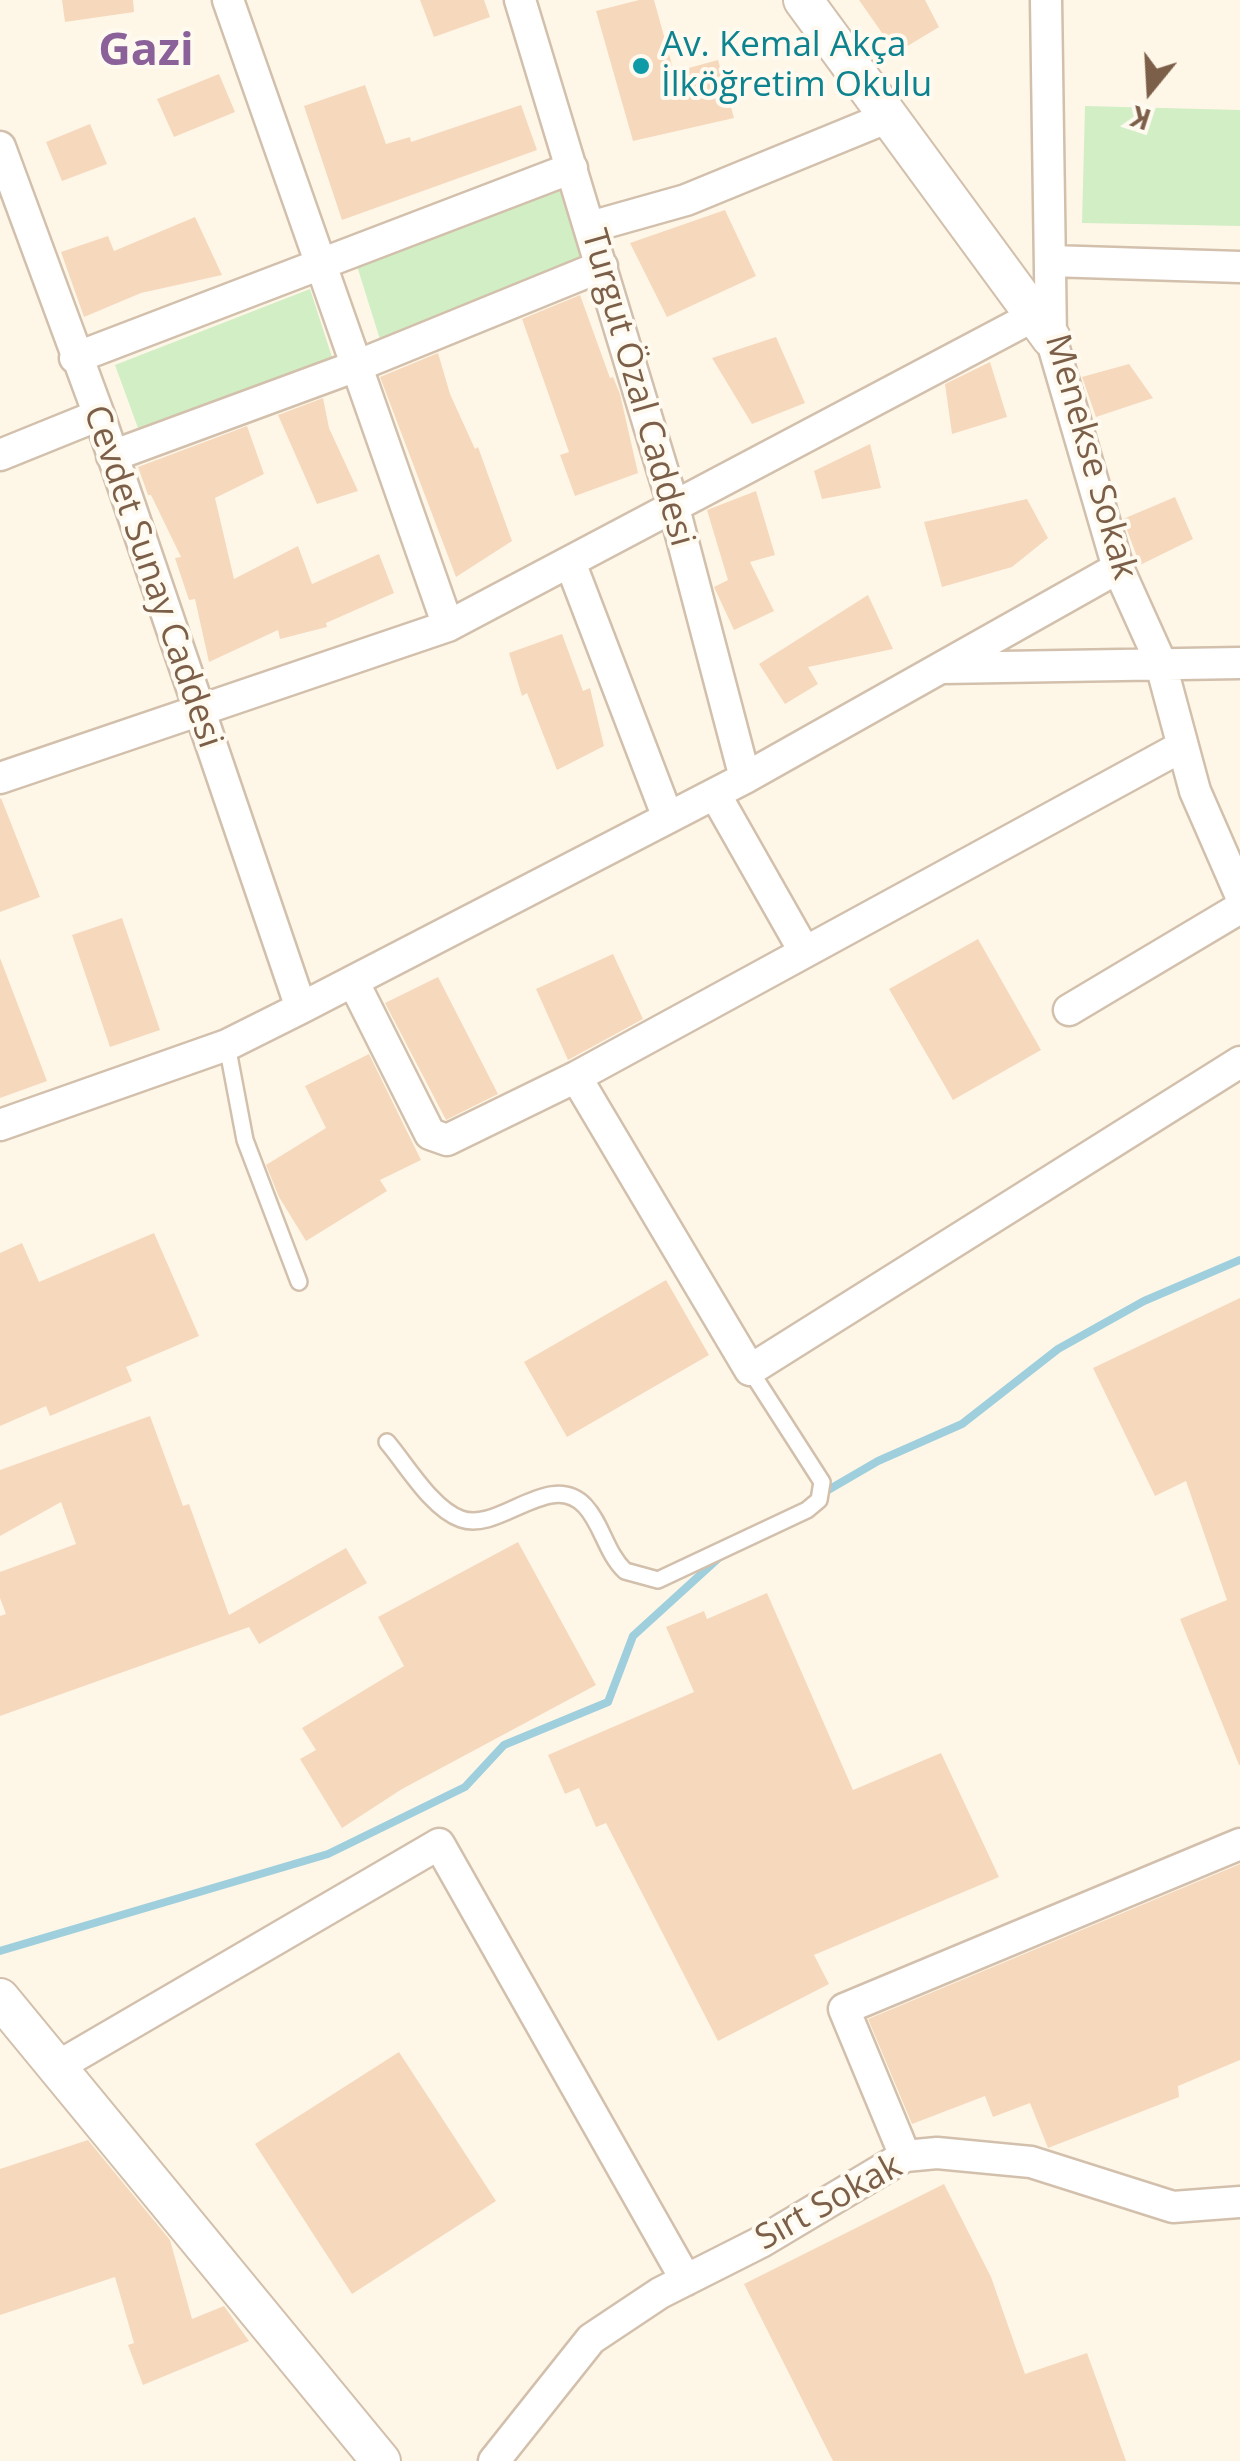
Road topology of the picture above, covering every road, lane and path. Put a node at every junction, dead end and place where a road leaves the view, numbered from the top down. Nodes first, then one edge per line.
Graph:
1 (228, 0) edge
2 (520, 0) edge
3 (803, 0) edge
4 (1046, 0) edge
5 (886, 118) junction
6 (0, 147) edge
7 (572, 168) junction
8 (590, 228) junction
9 (1050, 261) junction
10 (325, 266) junction
11 (602, 266) junction
12 (1240, 268) edge
13 (1042, 328) junction
14 (75, 358) junction
15 (359, 364) junction
16 (99, 415) junction
17 (0, 454) edge
18 (112, 456) junction
19 (674, 508) junction
20 (570, 562) junction
21 (1118, 568) junction
22 (448, 626) junction
23 (1160, 660) junction
24 (1240, 662) edge
25 (934, 668) junction
26 (198, 714) junction
27 (1180, 747) junction
28 (0, 778) edge
29 (745, 778) junction
30 (715, 794) junction
31 (668, 818) junction
32 (1240, 894) edge
33 (1240, 908) edge
34 (803, 950) junction
35 (353, 981) junction
36 (301, 1008) junction
37 (1070, 1010) dead end
38 (226, 1045) junction
39 (1240, 1062) edge
40 (576, 1077) junction
41 (0, 1125) edge
42 (299, 1282) dead end
43 (750, 1370) junction
44 (386, 1442) dead end
45 (1240, 1844) edge
46 (0, 1998) edge
47 (56, 2068) junction
48 (905, 2156) junction
49 (1240, 2202) edge
50 (686, 2280) junction
51 (381, 2461) edge
52 (494, 2461) edge

1 - 10 street
2 - 7 street, Turgut Özal Caddesi
3 - 5 street
4 - 9 street, Menekse Sokak
5 - 8 street
5 - 13 street
6 - 14 street, Cevdet Sunay Caddesi
7 - 8 street, Turgut Özal Caddesi
7 - 10 street
8 - 11 street, Turgut Özal Caddesi
9 - 12 street
9 - 13 street, Menekse Sokak
10 - 14 street
10 - 15 street
11 - 15 street
11 - 19 street, Turgut Özal Caddesi
13 - 19 street
13 - 21 street, Menekse Sokak
14 - 16 street, Cevdet Sunay Caddesi
15 - 18 street
15 - 22 street
16 - 17 street
16 - 18 street, Cevdet Sunay Caddesi
18 - 26 street, Cevdet Sunay Caddesi
19 - 20 street
19 - 29 street, Turgut Özal Caddesi
20 - 22 street
20 - 31 street
21 - 23 street, Menekse Sokak
21 - 25 street
22 - 26 street
23 - 24 street
23 - 25 street
23 - 27 street, Menekse Sokak
25 - 29 street
26 - 28 street
26 - 36 street, Cevdet Sunay Caddesi
27 - 32 street, Menekse Sokak
27 - 34 street
29 - 30 street
30 - 31 street
30 - 34 street
31 - 35 street
33 - 37 street
34 - 40 street
35 - 36 street
35 - 40 street
36 - 38 street
38 - 41 street
38 - 42 lane
39 - 43 street
40 - 43 street
43 - 44 lane
45 - 48 street
46 - 47 street
47 - 50 street
47 - 51 street
48 - 49 street, Sırt Sokak
48 - 50 street, Sırt Sokak
50 - 52 street, Sırt Sokak

